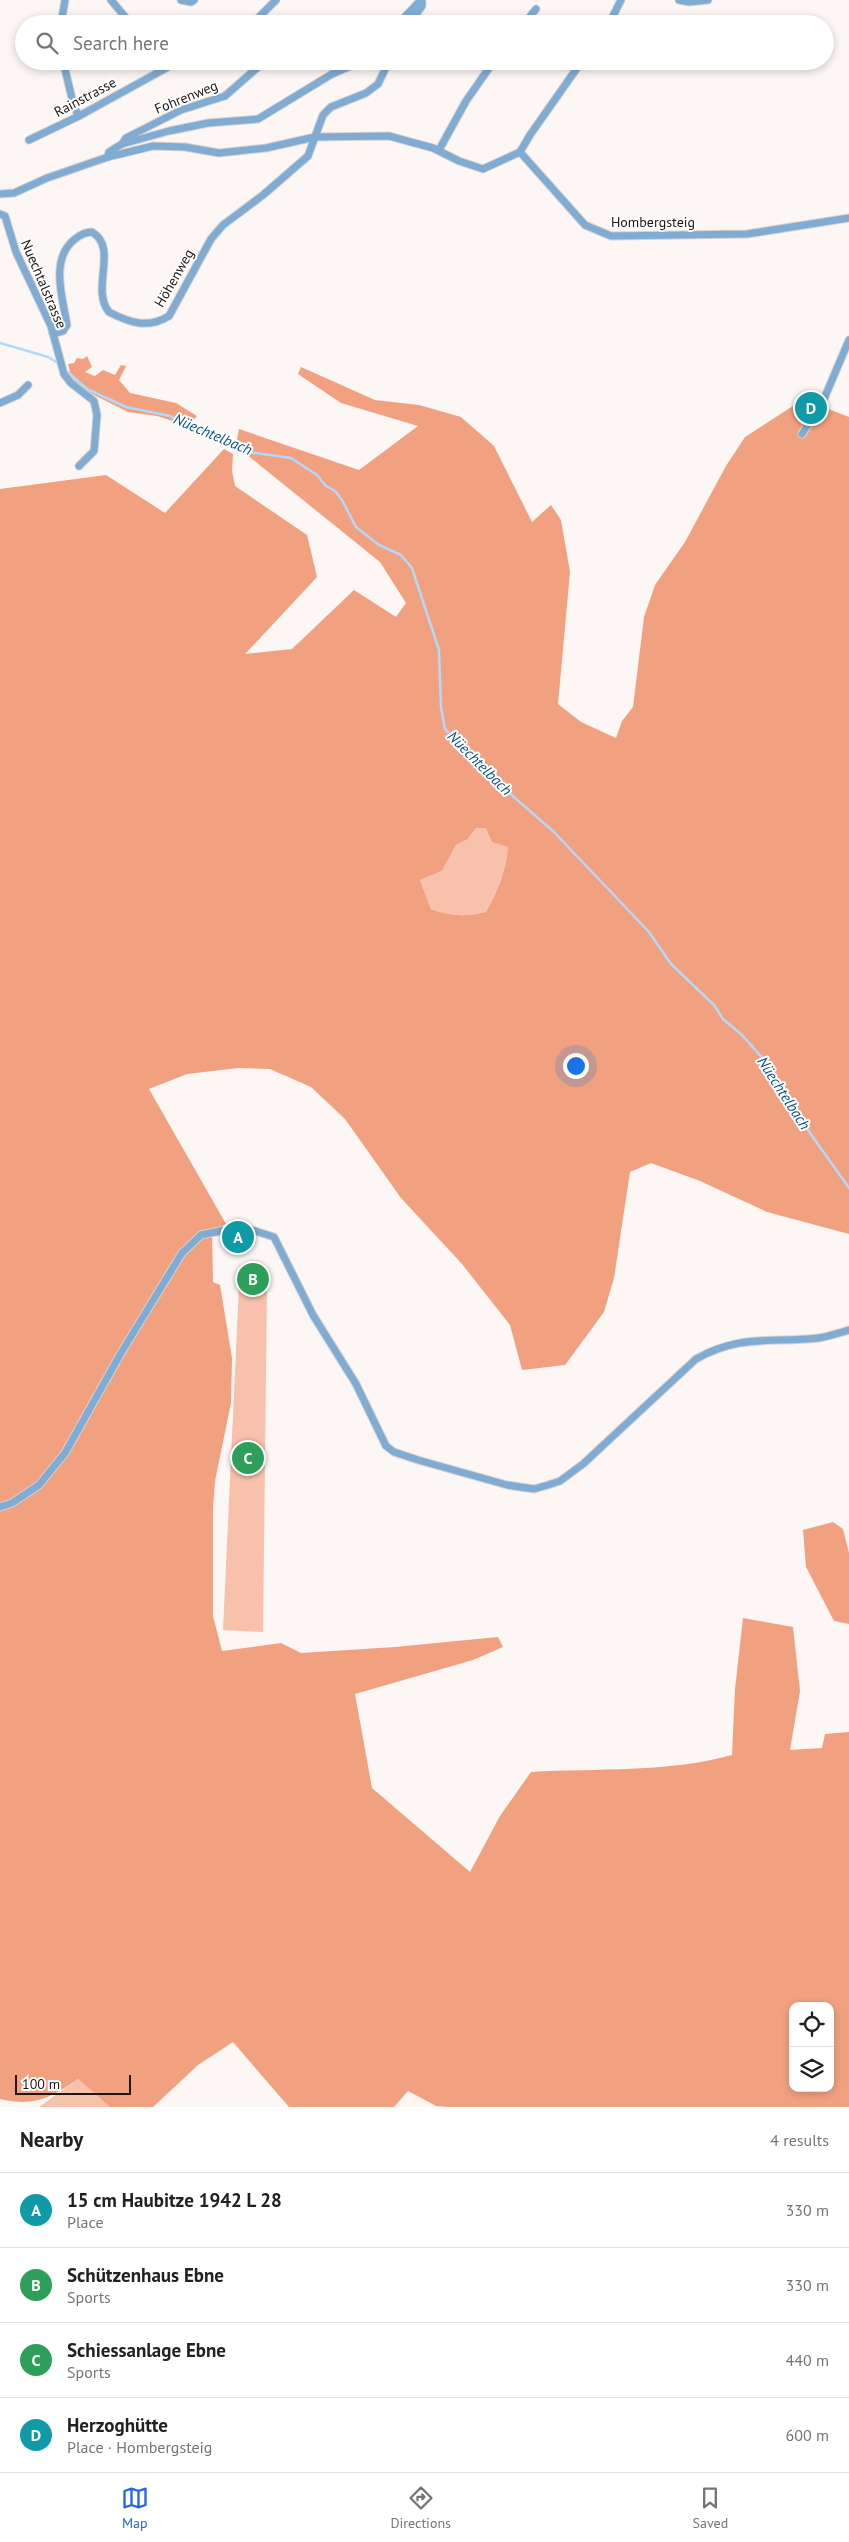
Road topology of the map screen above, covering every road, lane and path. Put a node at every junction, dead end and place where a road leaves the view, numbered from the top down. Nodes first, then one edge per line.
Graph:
1 (65, 0) edge
2 (111, 0) edge
3 (181, 0) edge
4 (194, 0) edge
5 (276, 0) edge
6 (421, 0) edge
7 (621, 0) edge
8 (679, 0) edge
9 (708, 0) edge
10 (536, 9) dead end
11 (62, 15) edge
12 (124, 15) edge
13 (261, 15) edge
14 (407, 15) edge
15 (416, 15) edge
16 (531, 15) edge
17 (614, 15) edge
18 (65, 70) edge
19 (155, 70) edge
20 (256, 70) edge
21 (341, 70) edge
22 (385, 70) edge
23 (488, 70) edge
24 (576, 70) edge
25 (79, 116) junction
26 (315, 137) junction
27 (29, 140) dead end
28 (122, 144) junction
29 (439, 150) junction
30 (520, 152) junction
31 (108, 157) junction
32 (0, 194) edge
33 (0, 214) edge
34 (849, 218) edge
35 (53, 334) junction
36 (849, 340) edge
37 (28, 385) dead end
38 (0, 403) edge
39 (802, 434) dead end
40 (79, 466) dead end
41 (849, 1330) edge
42 (0, 1507) edge

1 - 11 street
2 - 12 street
3 - 4 street
5 - 13 street
6 - 14 street
6 - 15 street
7 - 17 street
8 - 9 street
10 - 16 street
18 - 25 street
19 - 25 street, Rainstrasse
20 - 28 street, Fohrenweg
21 - 28 street
22 - 26 street, Höhenweg
23 - 29 street
24 - 30 street
25 - 27 street, Rainstrasse
26 - 29 street
26 - 31 street
26 - 35 street, Höhenweg
28 - 31 street, Fohrenweg
29 - 30 street
30 - 34 street, Hombergsteig
31 - 32 street
33 - 35 street, Nuechtalstrasse
35 - 40 street, Nuechtalstrasse
36 - 39 street
37 - 38 street
41 - 42 street

